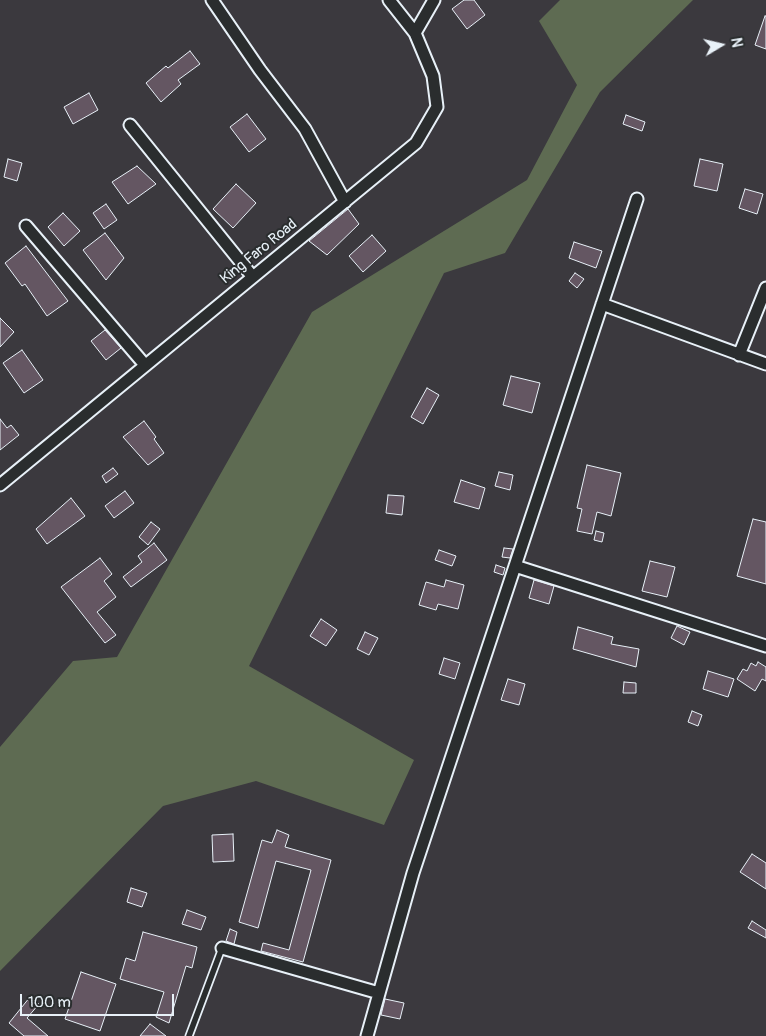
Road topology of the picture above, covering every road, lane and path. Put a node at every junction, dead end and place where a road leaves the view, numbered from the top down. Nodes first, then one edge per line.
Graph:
1 (212, 0) edge
2 (389, 0) edge
3 (434, 0) edge
4 (415, 33) junction
5 (130, 125) dead end
6 (637, 198) dead end
7 (344, 202) junction
8 (26, 226) dead end
9 (252, 276) junction
10 (766, 288) edge
11 (602, 304) junction
12 (739, 355) junction
13 (766, 364) edge
14 (145, 365) junction
15 (0, 485) edge
16 (515, 566) junction
17 (766, 646) edge
18 (222, 948) joint
19 (379, 993) junction
20 (190, 1036) edge
21 (367, 1036) edge

1 - 7 street
2 - 4 street, King Faro Road
3 - 4 street
4 - 7 street, King Faro Road
5 - 9 street
6 - 11 street
7 - 9 street, King Faro Road
8 - 14 street
9 - 14 street, King Faro Road
10 - 12 street
11 - 12 street
11 - 16 street
12 - 13 street
14 - 15 street, King Faro Road
16 - 17 street
16 - 19 street
18 - 19 street
18 - 20 lane
19 - 21 street

